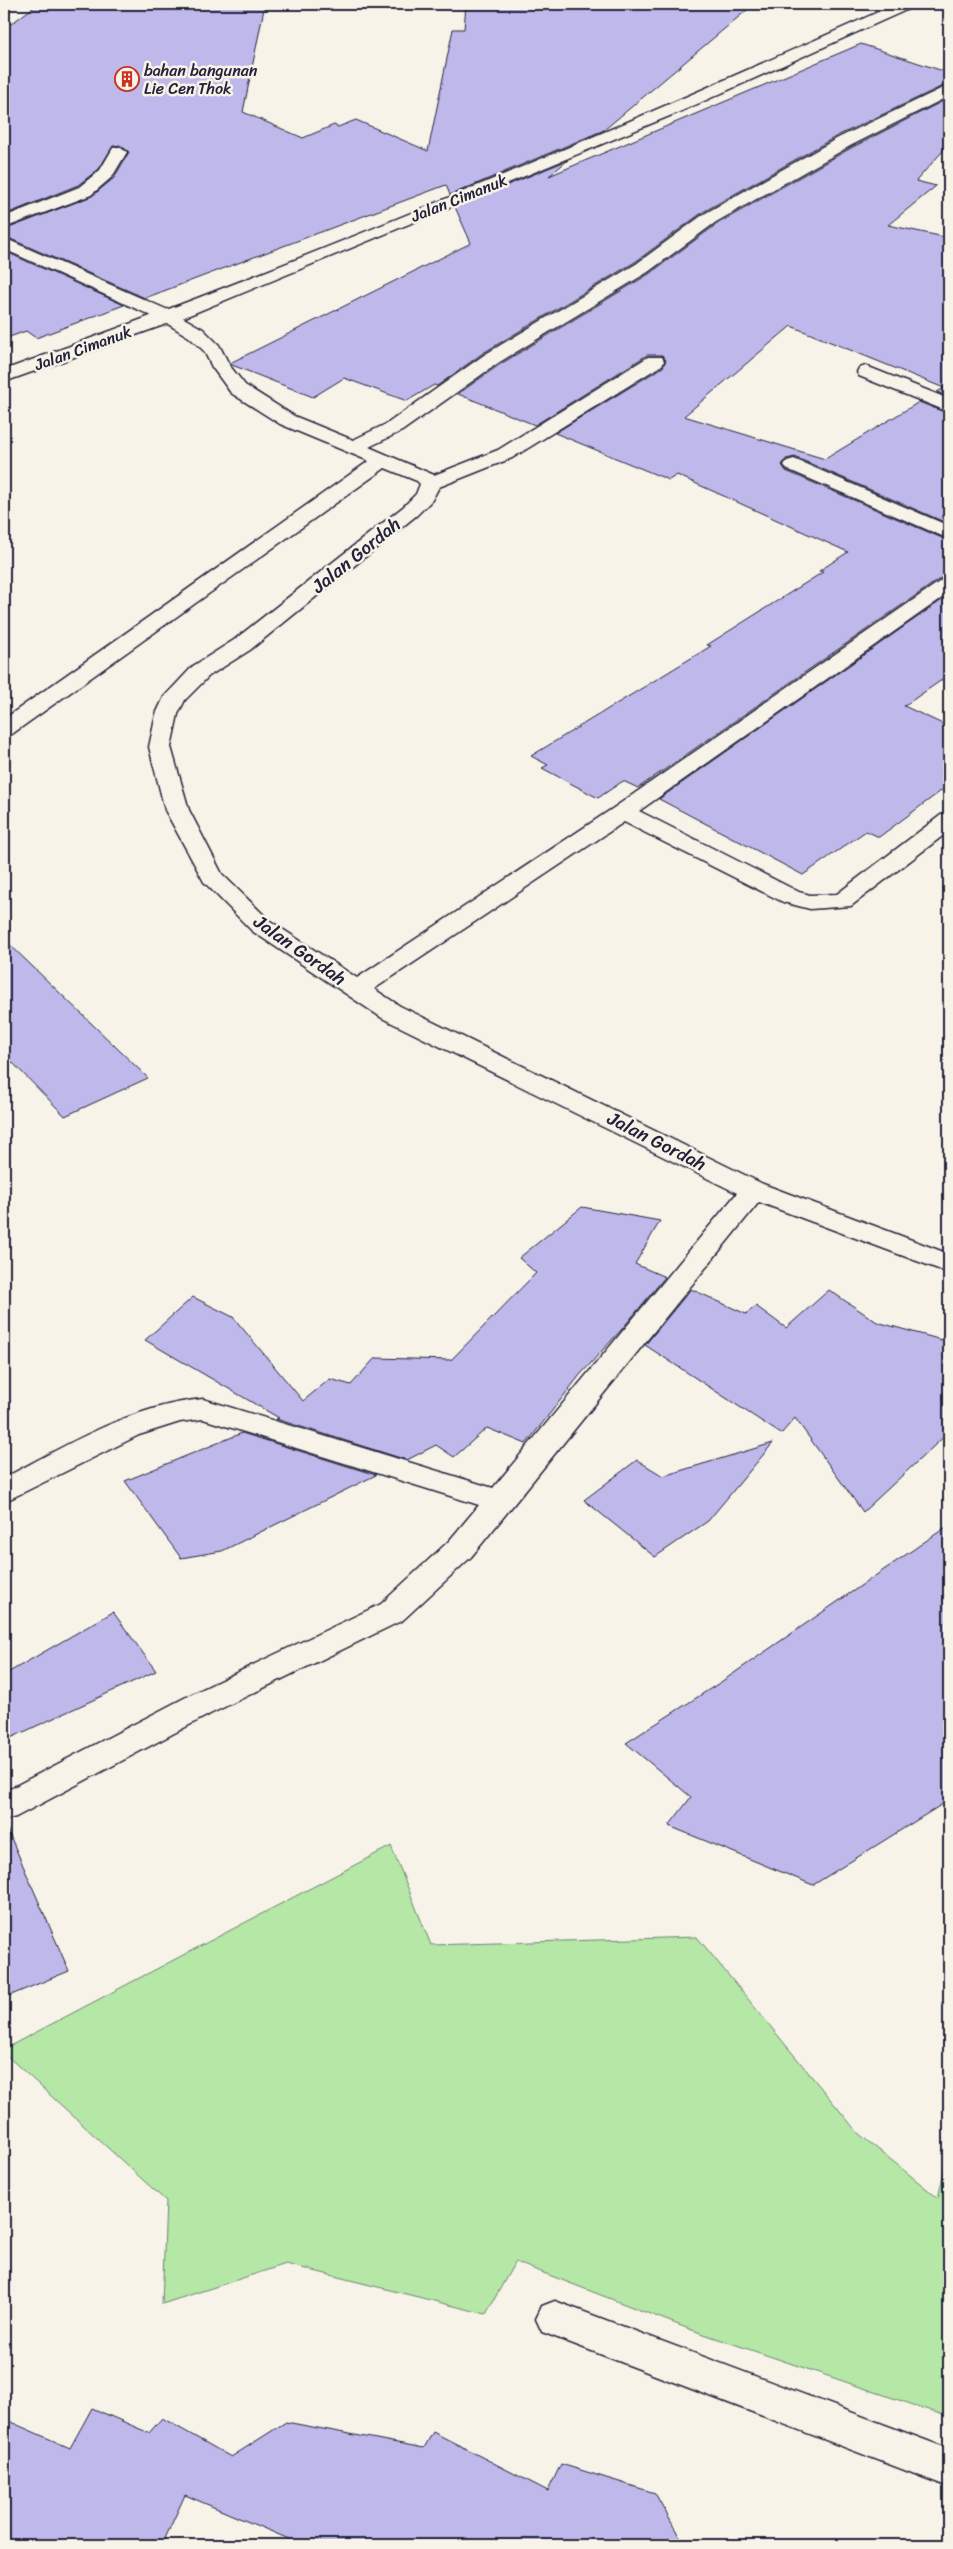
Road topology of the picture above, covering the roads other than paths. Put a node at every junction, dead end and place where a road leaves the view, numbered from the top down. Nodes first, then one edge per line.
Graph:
1 (908, 4) edge
2 (949, 90) edge
3 (119, 152) dead end
4 (4, 224) edge
5 (4, 243) edge
6 (169, 317) junction
7 (655, 362) dead end
8 (866, 372) dead end
9 (4, 376) edge
10 (949, 406) edge
11 (352, 448) junction
12 (382, 461) junction
13 (794, 465) dead end
14 (431, 483) junction
15 (949, 533) edge
16 (949, 584) edge
17 (4, 729) edge
18 (623, 812) junction
19 (949, 820) edge
20 (356, 990) junction
21 (754, 1190) junction
22 (949, 1264) edge
23 (4, 1491) edge
24 (500, 1501) junction
25 (4, 1807) edge
26 (555, 2319) dead end
27 (949, 2468) edge

1 - 6 street, Jalan Cimanuk
2 - 11 street
3 - 4 street
5 - 6 street
6 - 9 street, Jalan Cimanuk
6 - 11 street
7 - 14 street
8 - 10 street
11 - 12 street
12 - 14 street
12 - 17 street
13 - 15 street
14 - 20 street, Jalan Gordah
16 - 18 street
18 - 19 street
18 - 20 street
20 - 21 street, Jalan Gordah
21 - 22 street, Jalan Gordah
21 - 24 street
23 - 24 street
24 - 25 street
26 - 27 street

